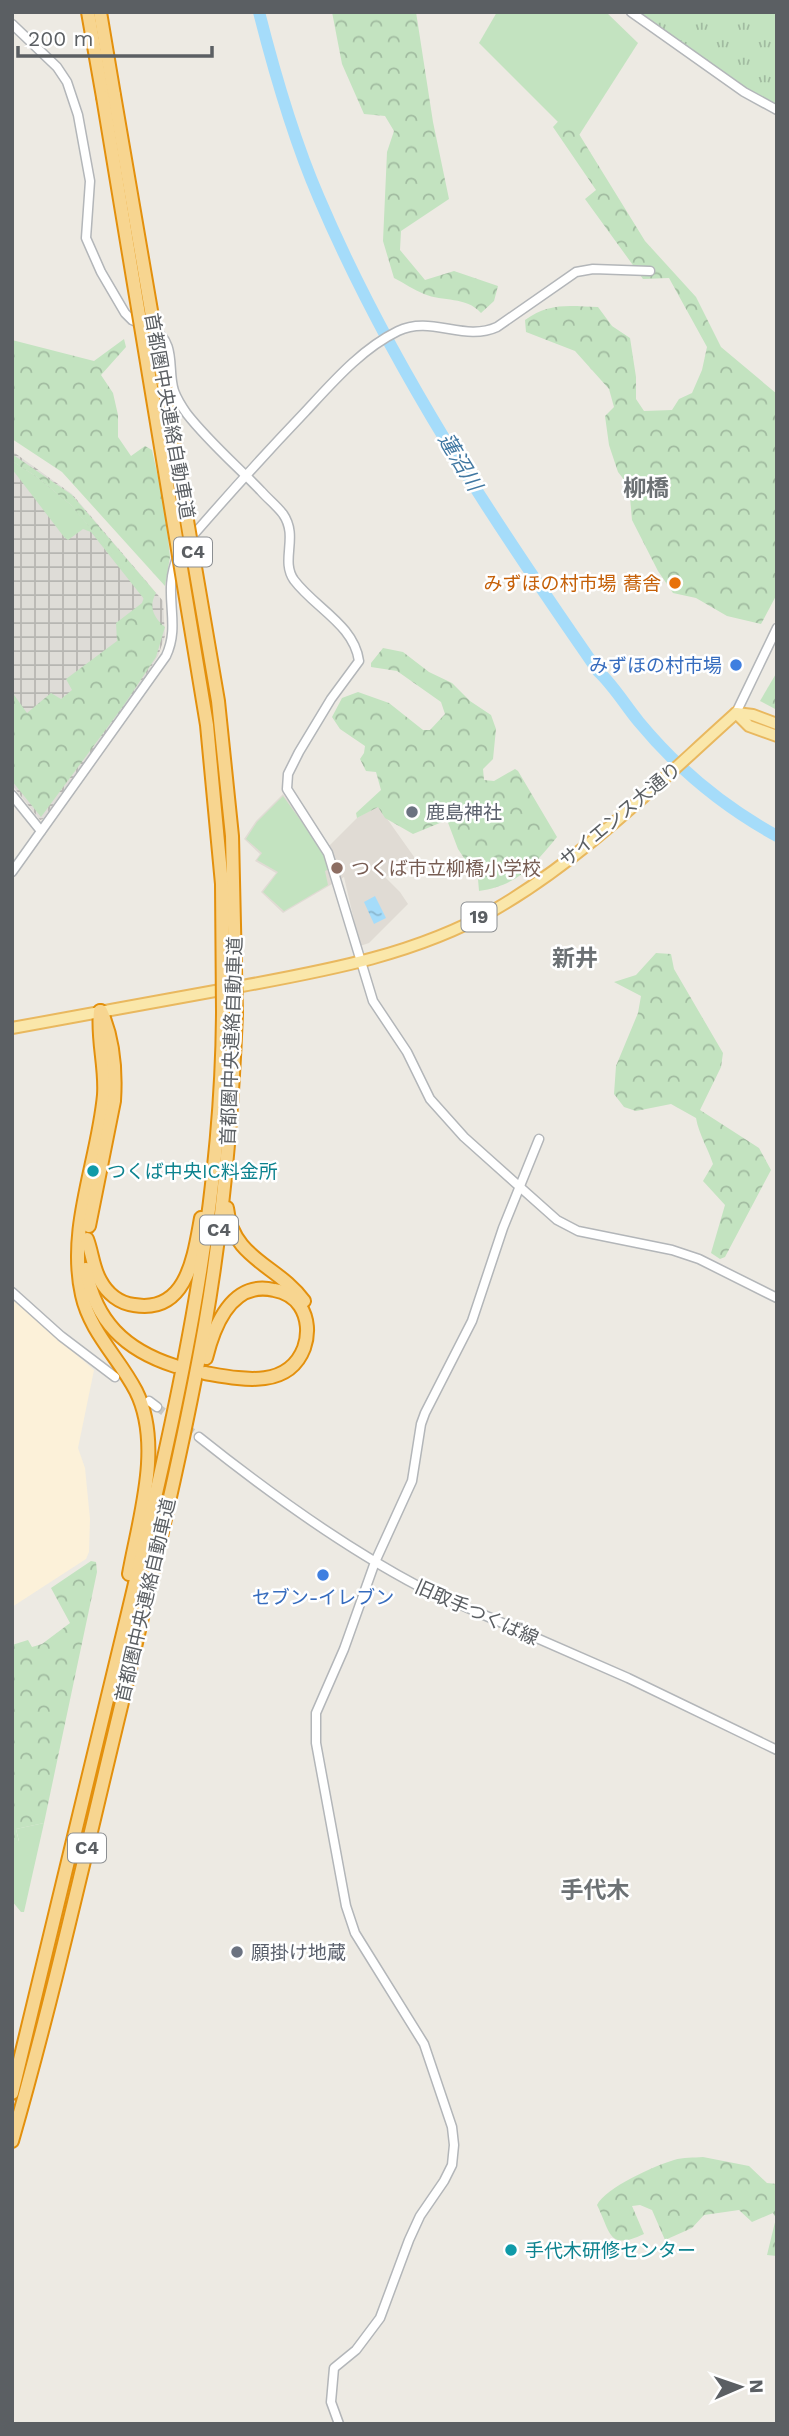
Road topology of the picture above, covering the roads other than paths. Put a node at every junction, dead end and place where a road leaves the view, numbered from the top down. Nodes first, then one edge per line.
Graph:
1 (88, 12) edge
2 (100, 12) edge
3 (631, 12) edge
4 (12, 24) edge
5 (108, 96) junction
6 (777, 110) edge
7 (650, 271) dead end
8 (246, 475) junction
9 (777, 628) edge
10 (736, 713) junction
11 (777, 724) edge
12 (777, 736) edge
13 (12, 795) edge
14 (41, 831) junction
15 (12, 872) edge
16 (360, 962) junction
17 (100, 1011) junction
18 (229, 1013) junction
19 (12, 1028) edge
20 (233, 1065) junction
21 (539, 1139) dead end
22 (214, 1163) junction
23 (520, 1188) junction
24 (88, 1239) junction
25 (81, 1284) junction
26 (12, 1292) edge
27 (777, 1298) edge
28 (115, 1377) dead end
29 (199, 1437) tunnel mouth
30 (157, 1553) junction
31 (374, 1562) junction
32 (111, 1681) junction
33 (777, 1750) edge
34 (12, 2094) edge
35 (12, 2141) edge
36 (339, 2424) edge

1 - 5 highway, 首都圏中央連絡自動車道 / C4
2 - 5 highway, 首都圏中央連絡自動車道 / C4
3 - 6 street
4 - 8 street
5 - 18 highway, 首都圏中央連絡自動車道 / C4, bridge
7 - 8 street
8 - 14 street
8 - 16 street
9 - 10 street
10 - 11 main road
10 - 12 main road
10 - 16 main road, サイエンス大通り / 19
13 - 14 street
14 - 15 street
16 - 17 main road, サイエンス大通り / 19
16 - 23 street
17 - 19 main road, サイエンス大通り / 19
17 - 24 highway
17 - 25 highway
18 - 20 highway, 首都圏中央連絡自動車道 / C4
18 - 22 highway, 首都圏中央連絡自動車道 / C4
20 - 30 highway, 首都圏中央連絡自動車道 / C4
20 - 30 highway
21 - 23 street
22 - 24 highway
22 - 32 highway, 首都圏中央連絡自動車道 / C4
23 - 27 street
23 - 31 street
24 - 25 highway
25 - 32 highway
26 - 28 street
29 - 31 street, 旧取手つくば線
30 - 35 highway, 首都圏中央連絡自動車道 / C4
31 - 33 street, 旧取手つくば線
31 - 36 street
32 - 34 highway, 首都圏中央連絡自動車道 / C4

